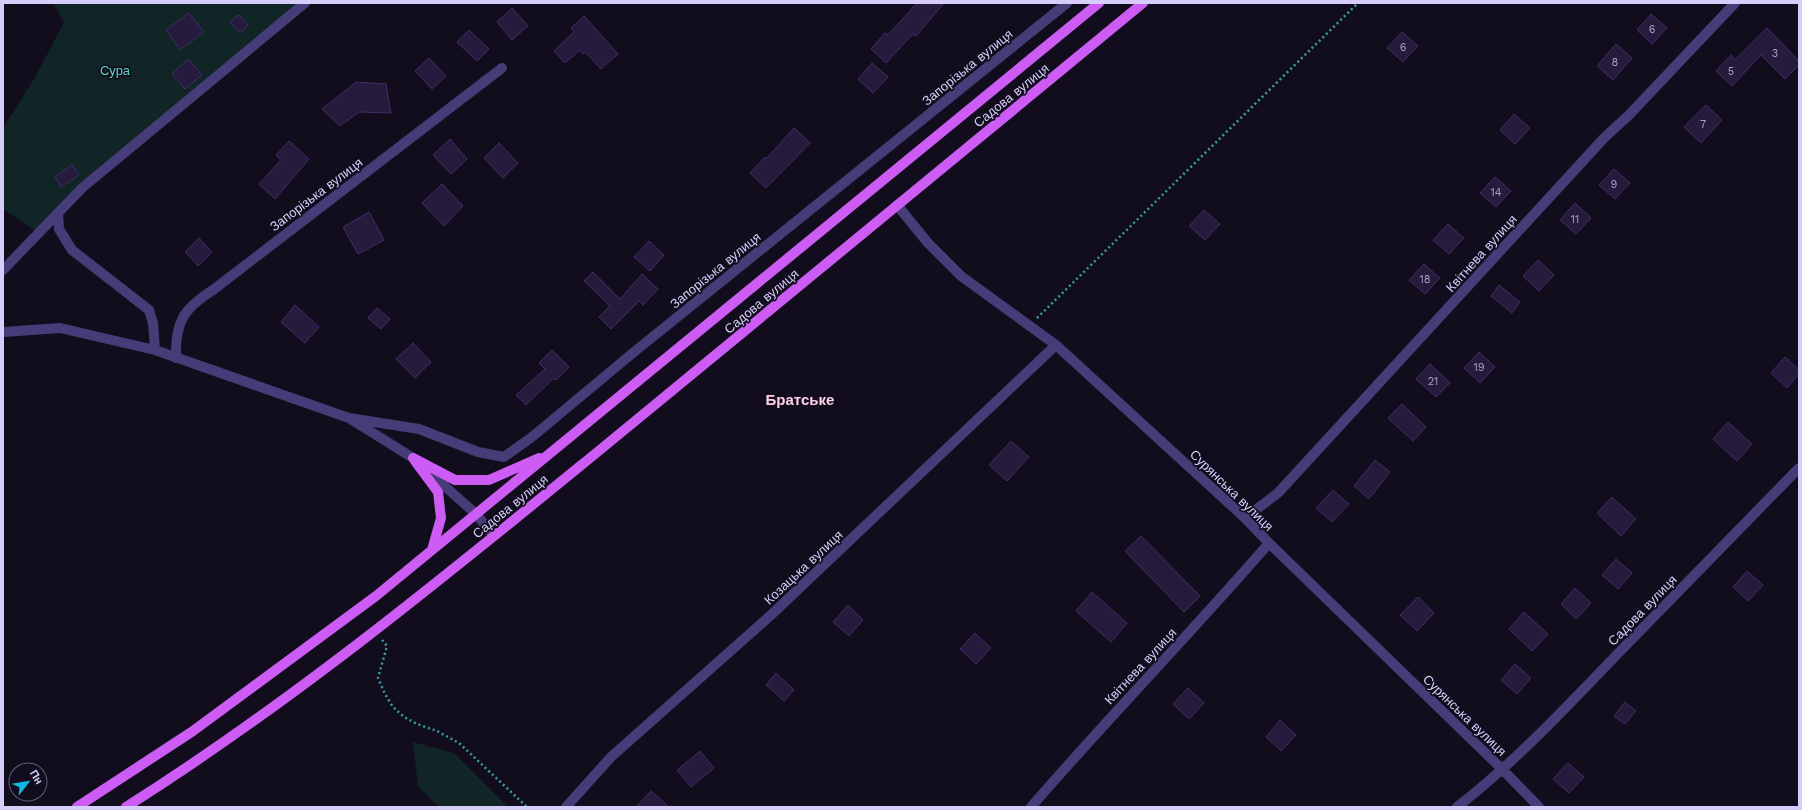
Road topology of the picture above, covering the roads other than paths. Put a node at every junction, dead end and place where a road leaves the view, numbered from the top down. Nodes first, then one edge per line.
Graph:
1 (305, 3) edge
2 (1067, 3) edge
3 (1099, 3) edge
4 (1143, 3) edge
5 (1735, 3) edge
6 (502, 68) dead end
7 (897, 205) junction
8 (58, 214) junction
9 (3, 270) edge
10 (3, 332) edge
11 (1056, 345) junction
12 (155, 350) junction
13 (176, 358) junction
14 (349, 418) junction
15 (550, 453) junction
16 (413, 458) junction
17 (1799, 468) edge
18 (476, 514) junction
19 (1245, 518) junction
20 (494, 536) junction
21 (1269, 543) junction
22 (432, 550) junction
23 (1503, 770) junction
24 (77, 807) edge
25 (126, 807) edge
26 (566, 807) edge
27 (1032, 807) edge
28 (1458, 807) edge
29 (1539, 807) edge

1 - 8 street
2 - 14 street, Запорізька вулиця
3 - 15 main road, Садова вулиця
4 - 7 main road, Садова вулиця
5 - 19 street, Квітнева вулиця
6 - 13 street, Запорізька вулиця
7 - 11 street, Сурянська вулиця
7 - 20 main road, Садова вулиця
8 - 9 street
8 - 12 street
10 - 12 street
11 - 19 street, Сурянська вулиця
11 - 26 street, Козацька вулиця
12 - 13 street
13 - 14 street
14 - 16 street
15 - 16 main road
15 - 18 main road, Садова вулиця
16 - 18 street
16 - 22 main road
17 - 23 street, Садова вулиця
18 - 20 street
18 - 22 main road, Садова вулиця
19 - 21 street, Сурянська вулиця
20 - 25 main road, Садова вулиця
21 - 23 street, Сурянська вулиця
21 - 27 street, Квітнева вулиця
22 - 24 main road, Садова вулиця
23 - 28 street, Садова вулиця
23 - 29 street, Сурянська вулиця

